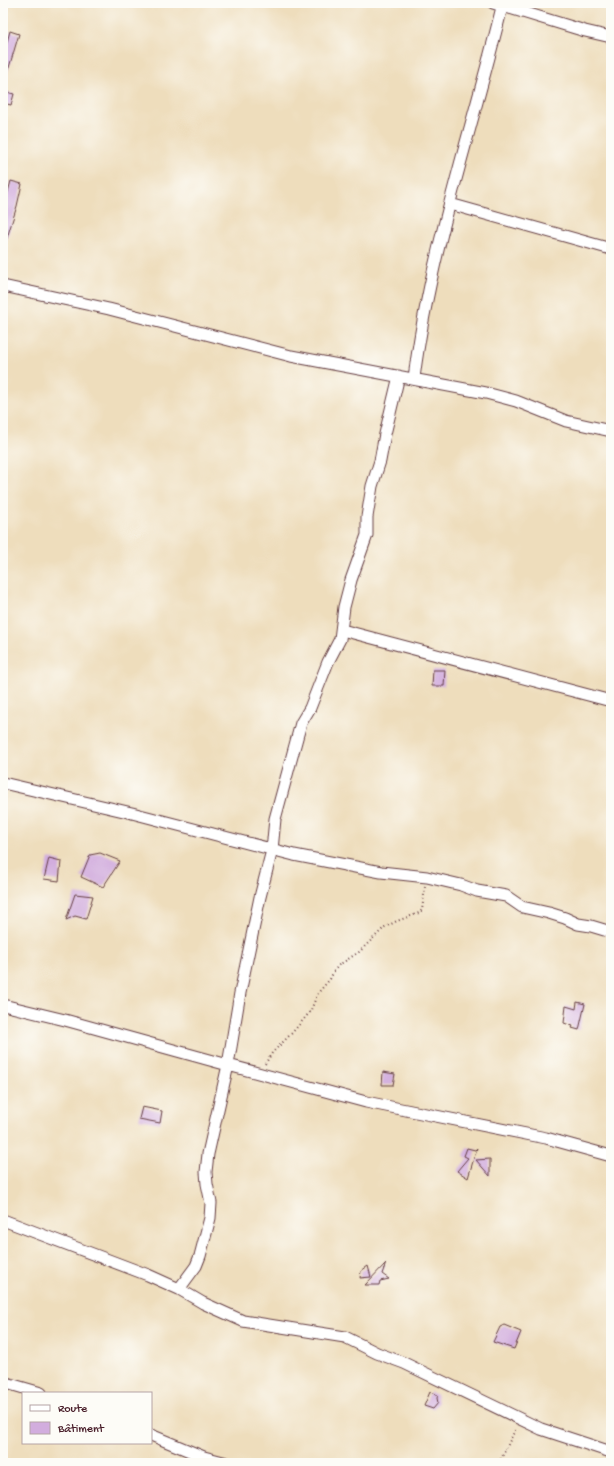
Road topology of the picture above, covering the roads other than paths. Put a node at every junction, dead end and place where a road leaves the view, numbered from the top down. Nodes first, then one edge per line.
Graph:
1 (498, 5) edge
2 (611, 37) edge
3 (450, 204) junction
4 (611, 249) edge
5 (3, 286) edge
6 (399, 376) junction
7 (414, 378) junction
8 (611, 431) edge
9 (342, 630) junction
10 (611, 701) edge
11 (3, 783) edge
12 (272, 850) junction
13 (611, 932) edge
14 (3, 1005) edge
15 (228, 1065) junction
16 (611, 1156) edge
17 (3, 1220) edge
18 (179, 1289) junction
19 (3, 1382) edge
20 (38, 1392) edge
21 (152, 1435) edge
22 (611, 1452) edge
23 (228, 1463) edge

1 - 2 street
1 - 3 street
3 - 4 street
3 - 7 street
5 - 6 street
6 - 7 street
6 - 9 street
7 - 8 street
9 - 10 street
9 - 12 street
11 - 12 street
12 - 13 street
12 - 15 street
14 - 15 street
15 - 16 street
15 - 18 street
17 - 18 street
18 - 22 street
19 - 20 street
21 - 23 street

